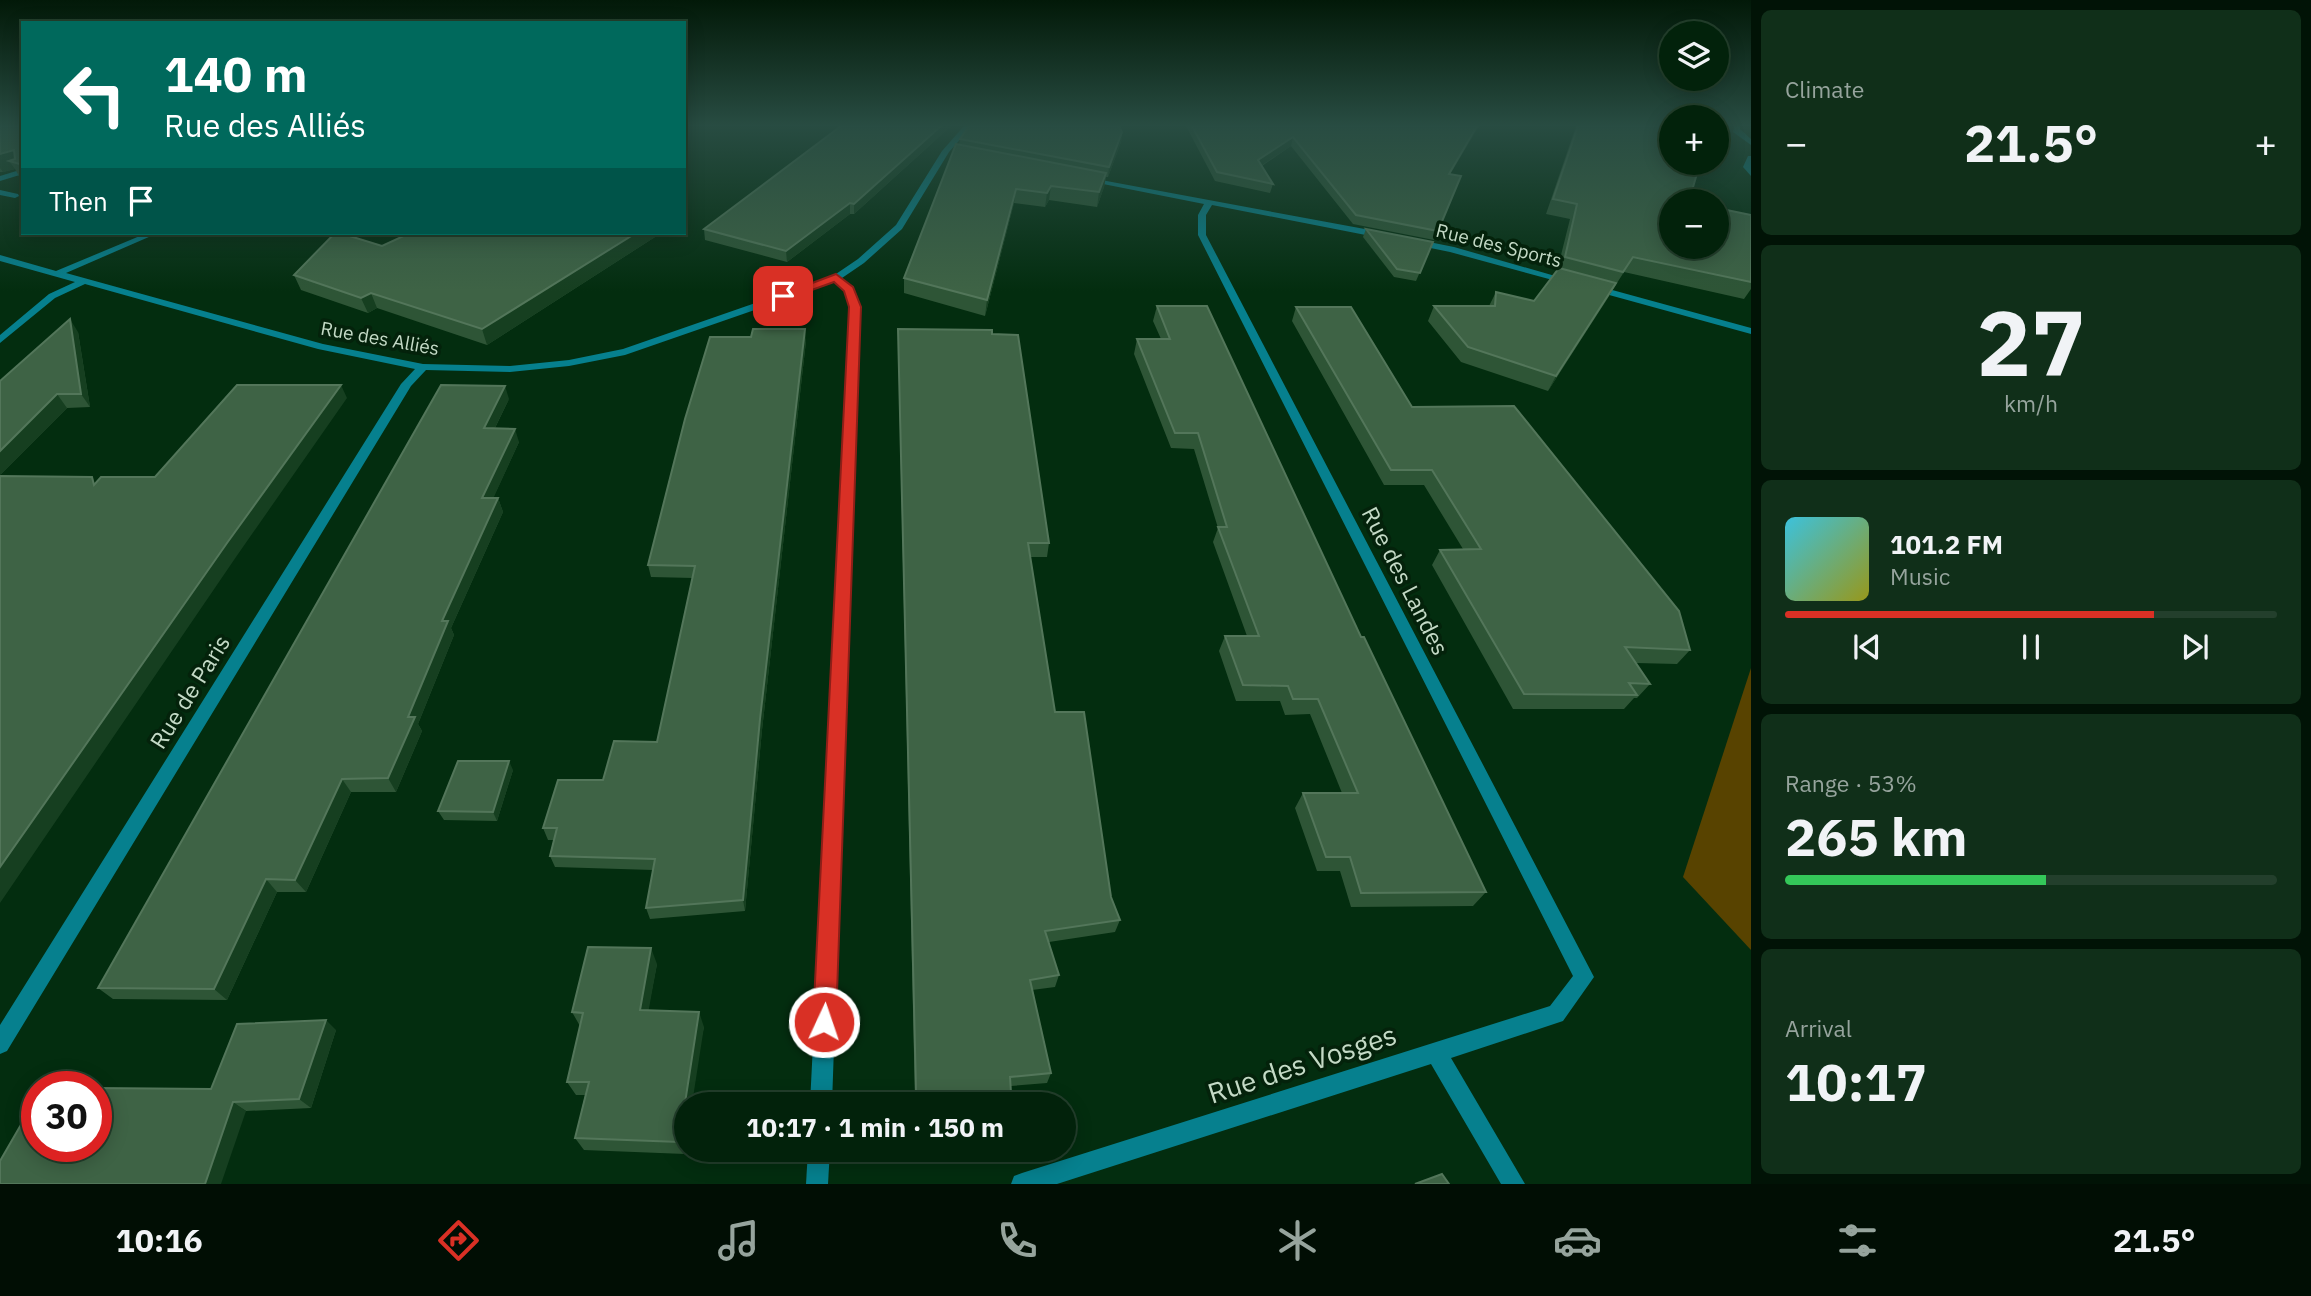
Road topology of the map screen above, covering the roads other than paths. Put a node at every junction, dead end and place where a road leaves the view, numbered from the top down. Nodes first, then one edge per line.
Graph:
1 (927, 181) edge
2 (1099, 181) edge
3 (0, 192) edge
4 (15, 196) dead end
5 (1209, 202) junction
6 (149, 235) edge
7 (0, 258) edge
8 (59, 273) junction
9 (836, 278) junction
10 (84, 281) junction
11 (1751, 331) edge
12 (0, 340) edge
13 (423, 367) junction
14 (1584, 977) joint
15 (0, 1044) edge
16 (1435, 1051) junction
17 (822, 1092) edge
18 (818, 1162) edge
19 (817, 1184) edge
20 (1022, 1184) edge
21 (1514, 1184) edge

1 - 9 street, Rue des Alliés
2 - 5 street, Rue des Sports
3 - 4 street
5 - 11 street, Rue des Sports
5 - 14 street, Rue des Landes
6 - 8 street
7 - 8 street, Rue des Alliés
8 - 10 street, Rue des Alliés
9 - 13 street, Rue des Alliés
9 - 17 street
10 - 12 street
10 - 13 street, Rue des Alliés
13 - 15 street, Rue de Paris
14 - 16 street, Rue des Vosges
16 - 20 street, Rue des Vosges
16 - 21 street
18 - 19 street

